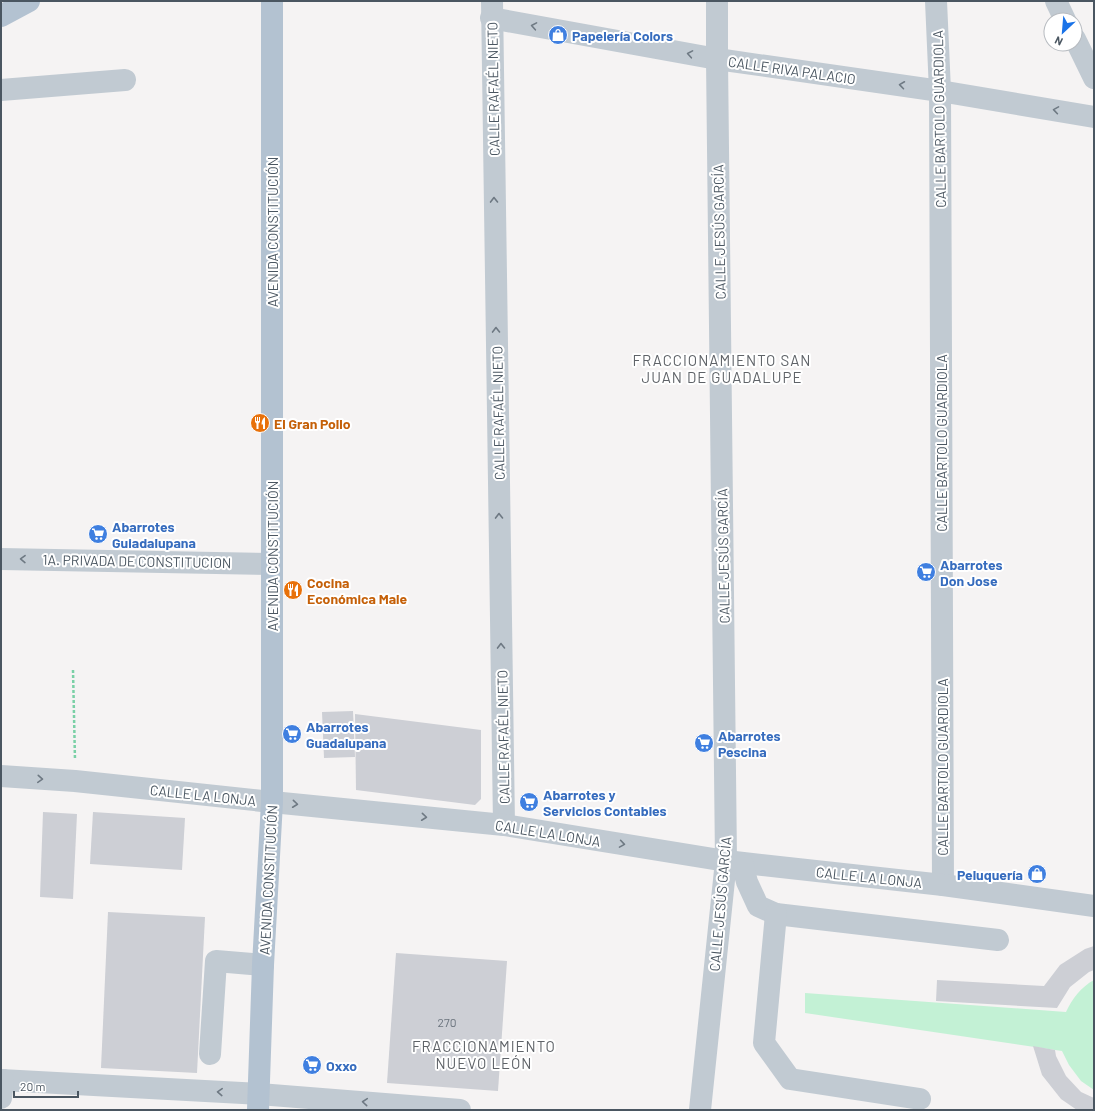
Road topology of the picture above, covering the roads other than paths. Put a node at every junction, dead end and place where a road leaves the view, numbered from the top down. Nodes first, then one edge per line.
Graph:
1 (29, 1) edge
2 (272, 1) edge
3 (717, 1) edge
4 (936, 1) edge
5 (1056, 1) edge
6 (492, 10) edge
7 (1061, 12) edge
8 (1, 16) edge
9 (1081, 52) edge
10 (717, 59) junction
11 (1094, 78) edge
12 (124, 80) dead end
13 (1, 90) edge
14 (940, 91) junction
15 (1094, 116) edge
16 (1, 559) edge
17 (272, 564) junction
18 (1, 776) edge
19 (272, 802) junction
20 (504, 825) junction
21 (734, 862) junction
22 (943, 885) junction
23 (1094, 906) edge
24 (776, 914) junction
25 (998, 940) dead end
26 (263, 965) junction
27 (210, 1054) dead end
28 (2, 1086) edge
29 (920, 1099) dead end
30 (259, 1102) edge
31 (460, 1110) edge
32 (700, 1110) edge

1 - 8 main road
2 - 17 main road, AVENIDA CONSTITUCIÓN
3 - 10 street, CALLE JESÚS GARCÍA
4 - 14 street, CALLE BARTOLO GUARDIOLA
5 - 7 street
10 -> 6 street, CALLE RIVA PALACIO
20 -> 6 street, CALLE RAFAÉL NIETO
9 - 11 street
14 -> 10 street, CALLE RIVA PALACIO
10 - 21 street, CALLE JESÚS GARCÍA
12 - 13 street
15 -> 14 street, CALLE RIVA PALACIO
14 - 22 street, CALLE BARTOLO GUARDIOLA
17 -> 16 street, 1A. PRIVADA DE CONSTITUCION
17 - 19 main road, AVENIDA CONSTITUCIÓN
18 -> 19 street, CALLE LA LONJA
19 -> 20 street, CALLE LA LONJA
19 - 26 main road, AVENIDA CONSTITUCIÓN
20 -> 21 street, CALLE LA LONJA
21 - 22 street, CALLE LA LONJA
21 - 24 street
21 - 32 street, CALLE JESÚS GARCÍA
22 - 23 street, CALLE LA LONJA
24 - 25 street
24 - 29 street
26 - 27 street
26 - 30 main road, AVENIDA CONSTITUCIÓN
30 -> 28 street
31 -> 30 street

